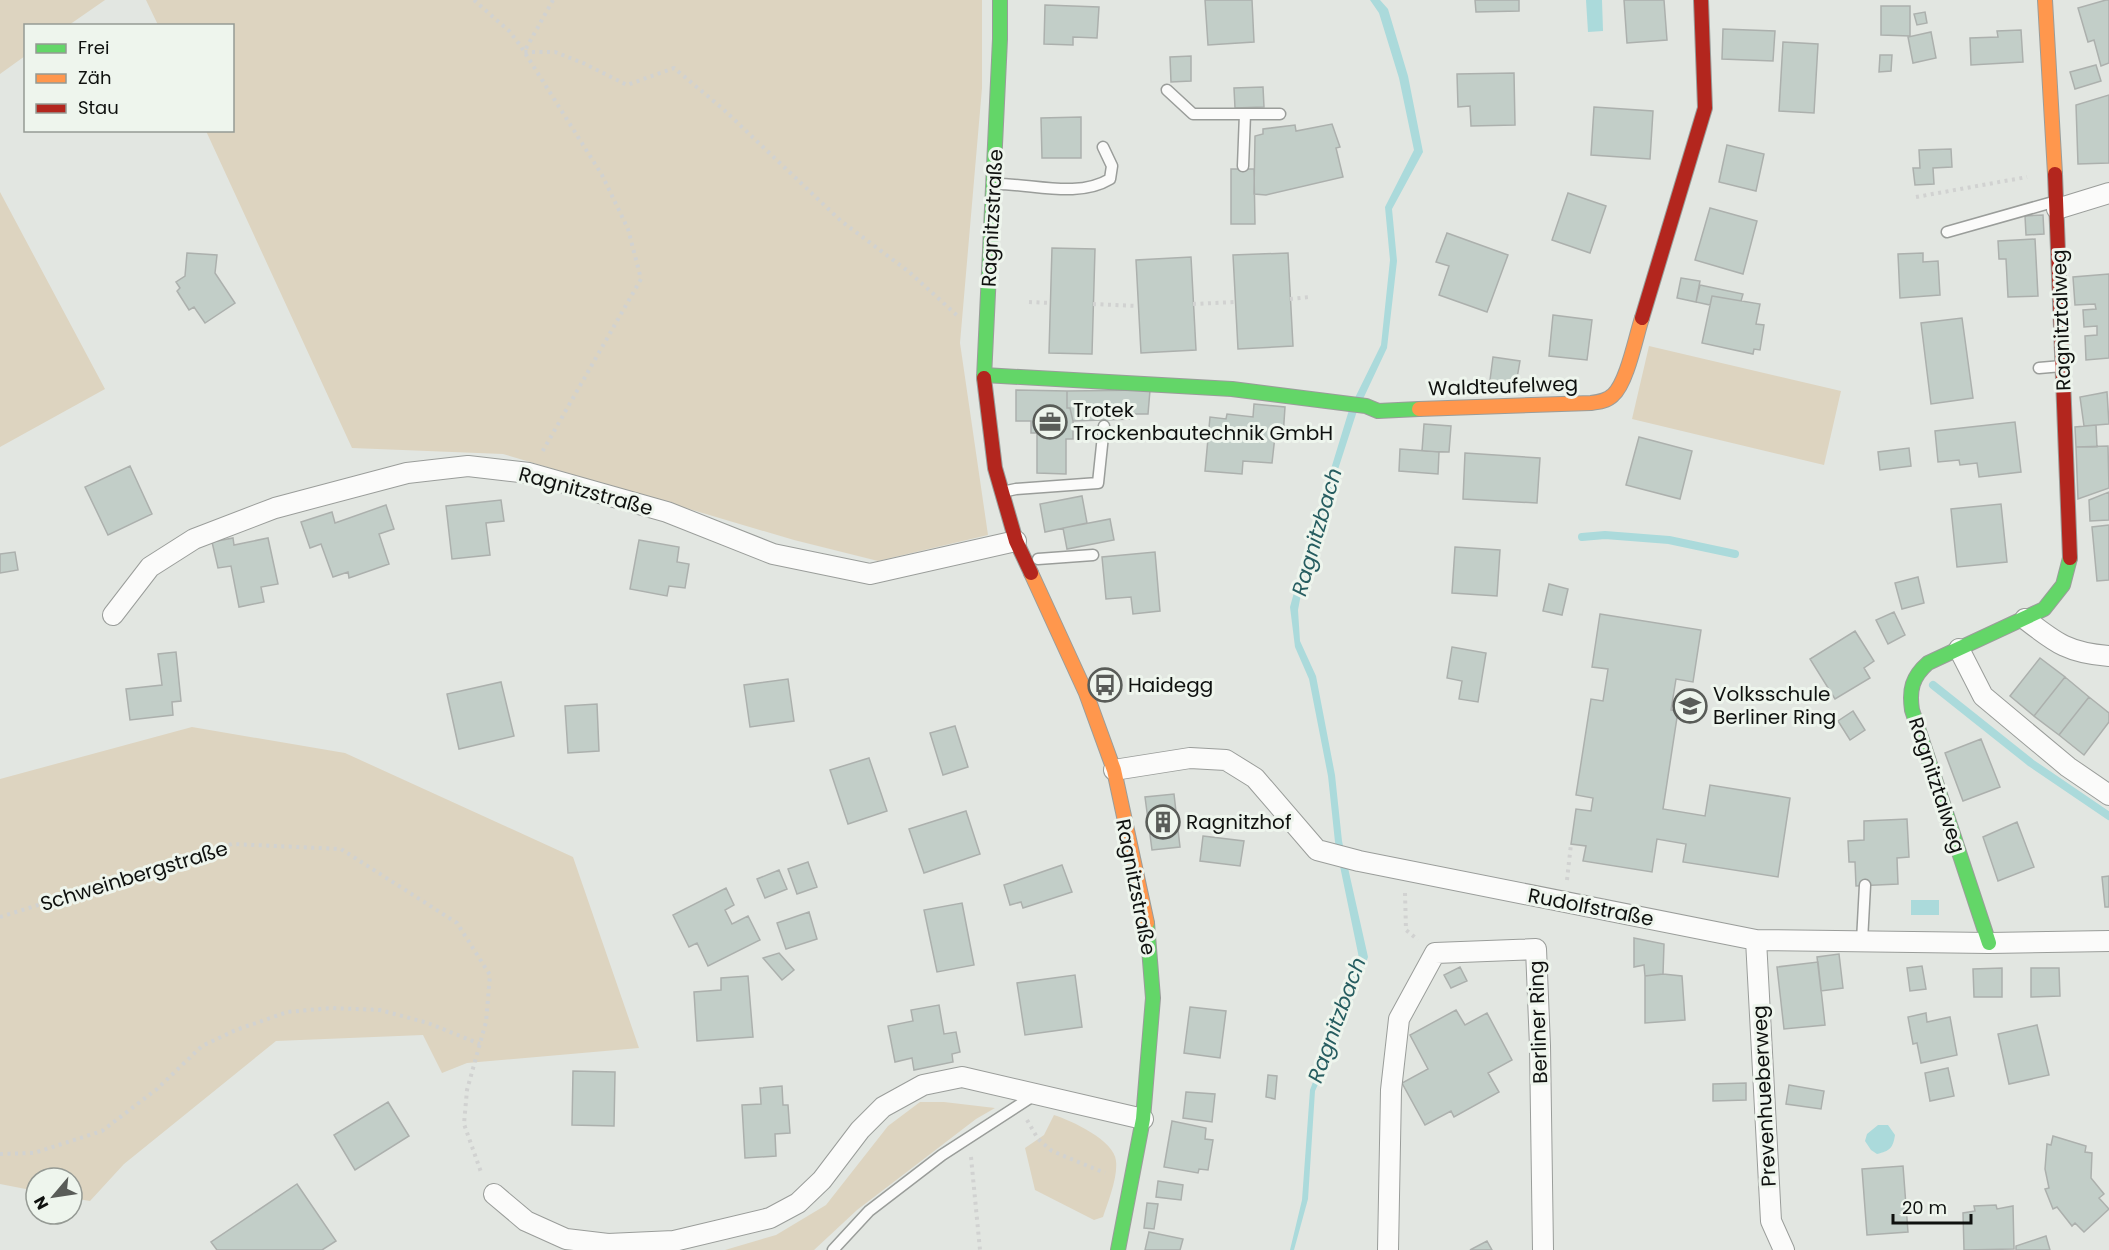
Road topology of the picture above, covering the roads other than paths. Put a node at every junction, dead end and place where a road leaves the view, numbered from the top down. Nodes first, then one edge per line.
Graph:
1 (1000, 0) edge
2 (1701, 0) edge
3 (2045, 0) edge
4 (1167, 90) dead end
5 (1245, 114) junction
6 (1280, 114) dead end
7 (1103, 147) dead end
8 (1243, 166) dead end
9 (994, 184) junction
10 (2109, 193) edge
11 (2056, 205) junction
12 (1947, 232) dead end
13 (2063, 366) junction
14 (2038, 368) dead end
15 (984, 375) junction
16 (1104, 426) dead end
17 (1002, 492) junction
18 (1016, 541) junction
19 (1093, 555) dead end
20 (1038, 559) dead end
21 (113, 615) dead end
22 (2025, 619) junction
23 (1959, 649) junction
24 (2109, 656) edge
25 (1114, 770) junction
26 (2109, 795) edge
27 (1865, 885) dead end
28 (1756, 940) junction
29 (1862, 941) junction
30 (2109, 941) edge
31 (1989, 943) junction
32 (1037, 1094) junction
33 (1143, 1119) junction
34 (494, 1194) road end
35 (833, 1250) edge
36 (1118, 1250) edge
37 (1388, 1250) edge
38 (1543, 1250) edge
39 (1784, 1250) edge

1 - 9 street, Ragnitzstraße
2 - 15 street, Waldteufelweg
3 - 11 street, Ragnitztalweg
4 - 5 lane
5 - 6 lane
5 - 8 lane
7 - 9 lane
9 - 15 street, Ragnitzstraße
10 - 11 street
11 - 12 lane
11 - 13 street, Ragnitztalweg
13 - 14 lane
13 - 22 street, Ragnitztalweg
15 - 17 street, Ragnitzstraße
16 - 17 lane
17 - 18 street, Ragnitzstraße
18 - 21 street, Ragnitzstraße
18 - 25 street, Ragnitzstraße
19 - 20 lane
22 - 23 street, Ragnitztalweg
22 - 24 street
23 - 26 street
23 - 31 street, Ragnitztalweg
25 - 28 street, Rudolfstraße
25 - 33 street, Ragnitzstraße
27 - 29 lane
28 - 29 street, Rudolfstraße
28 - 39 street, Prevenhueberweg
29 - 31 street, Rudolfstraße
30 - 31 street, Rudolfstraße
32 - 33 street
32 - 34 street
32 - 35 lane
33 - 36 street, Ragnitzstraße
37 - 38 street, Berliner Ring

